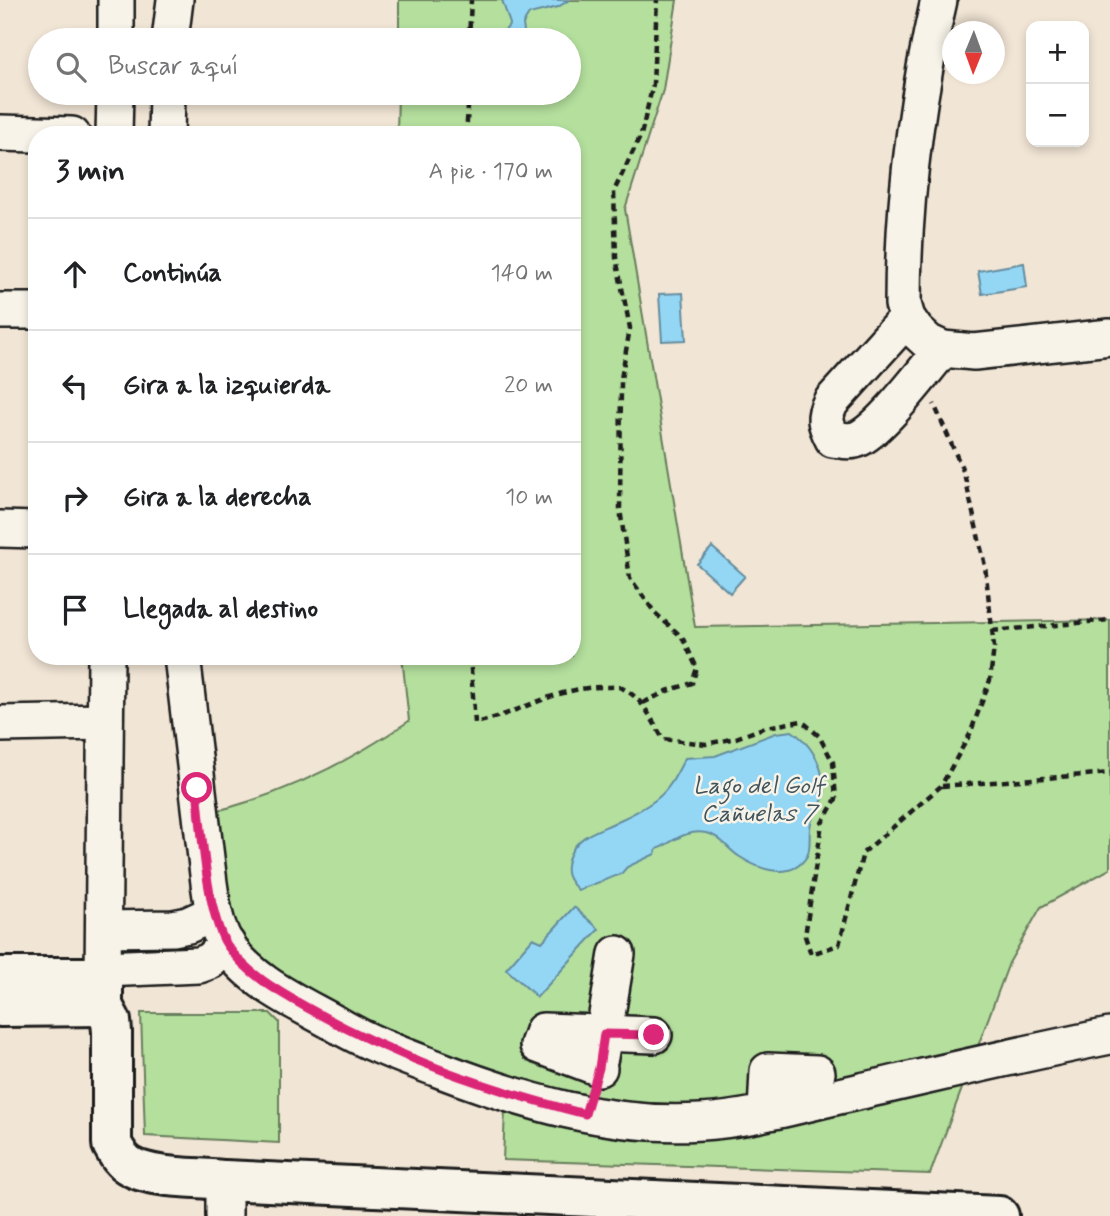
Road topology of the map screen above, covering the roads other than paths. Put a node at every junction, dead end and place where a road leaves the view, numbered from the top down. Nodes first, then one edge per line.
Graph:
1 (116, 0) edge
2 (175, 0) edge
3 (939, 0) edge
4 (116, 28) edge
5 (172, 28) edge
6 (115, 105) edge
7 (167, 105) edge
8 (114, 126) edge
9 (166, 126) edge
10 (0, 133) edge
11 (28, 134) edge
12 (0, 310) edge
13 (28, 311) edge
14 (906, 318) junction
15 (1110, 337) edge
16 (932, 362) junction
17 (0, 529) edge
18 (28, 530) edge
19 (106, 665) edge
20 (183, 665) edge
21 (105, 722) junction
22 (0, 724) edge
23 (104, 929) junction
24 (220, 929) junction
25 (617, 954) dead end
26 (0, 977) edge
27 (103, 984) junction
28 (0, 1007) edge
29 (654, 1035) dead end
30 (1110, 1036) edge
31 (601, 1051) junction
32 (585, 1114) junction
33 (224, 1198) edge
34 (889, 1214) edge
35 (999, 1216) edge

1 - 4 street
2 - 5 street
3 - 14 street
6 - 8 street
7 - 9 street
10 - 11 street
12 - 13 street
14 - 16 street
14 - 16 street
15 - 16 street
17 - 18 street
19 - 21 street
20 - 24 street
21 - 22 street
21 - 23 street
23 - 24 street
23 - 27 street
24 - 27 street
24 - 32 street
25 - 31 street
26 - 27 main road
27 - 28 main road
27 - 33 main road
29 - 31 street
30 - 32 street
31 - 32 street
33 - 34 main road
34 - 35 main road

